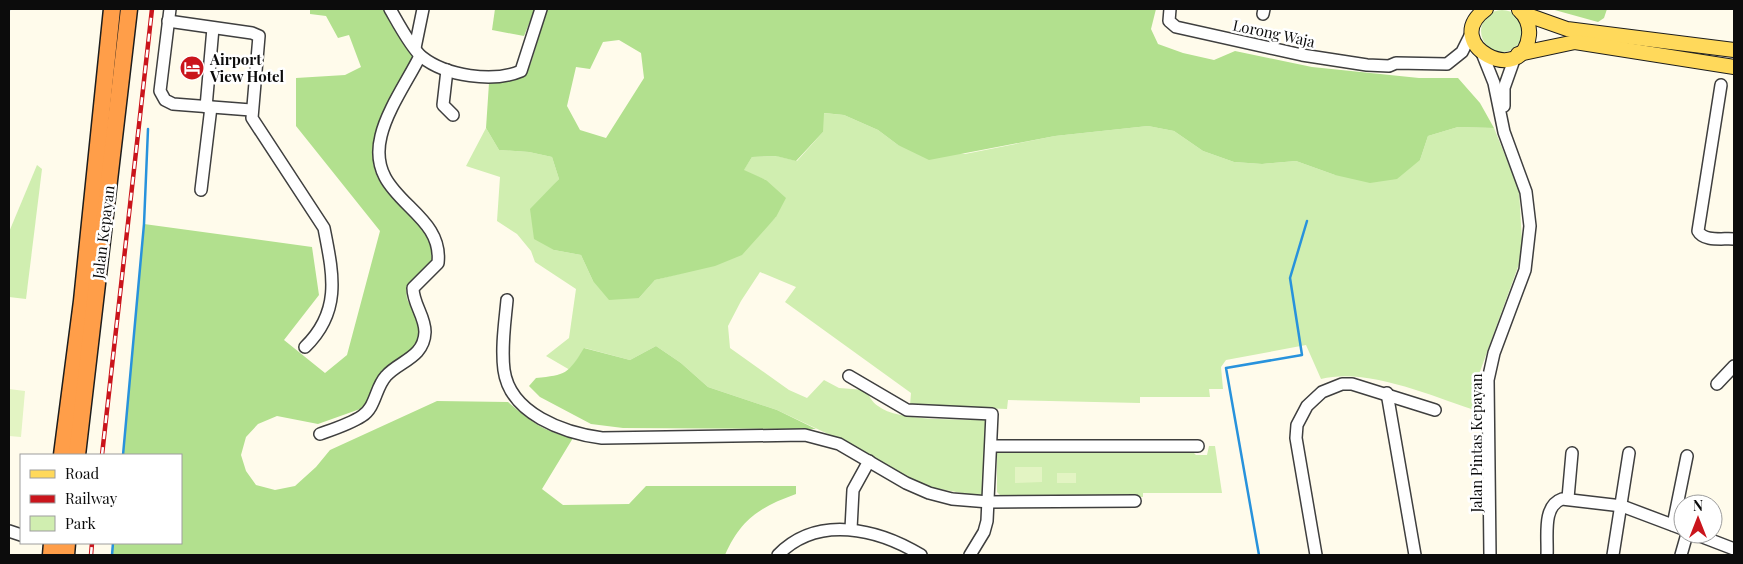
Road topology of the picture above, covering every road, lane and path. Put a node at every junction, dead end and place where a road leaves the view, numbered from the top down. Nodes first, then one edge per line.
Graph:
1 (112, 9) edge
2 (129, 9) edge
3 (170, 9) edge
4 (390, 9) edge
5 (423, 9) edge
6 (541, 9) edge
7 (1170, 9) edge
8 (1486, 9) edge
9 (1519, 11) edge
10 (1476, 20) edge
11 (168, 21) junction
12 (213, 28) junction
13 (1734, 50) edge
14 (418, 52) junction
15 (1481, 52) junction
16 (1516, 56) junction
17 (1389, 66) junction
18 (1734, 67) edge
19 (447, 70) junction
20 (1721, 85) dead end
21 (209, 107) junction
22 (251, 110) junction
23 (453, 115) dead end
24 (1504, 132) junction
25 (202, 190) dead end
26 (1734, 239) edge
27 (507, 300) dead end
28 (305, 347) dead end
29 (1734, 366) edge
30 (849, 376) dead end
31 (1717, 384) dead end
32 (1387, 393) junction
33 (1434, 410) dead end
34 (320, 434) dead end
35 (991, 446) junction
36 (1198, 446) dead end
37 (1572, 453) dead end
38 (1629, 453) dead end
39 (62, 454) edge
40 (77, 454) edge
41 (1688, 456) dead end
42 (869, 461) junction
43 (1683, 494) edge
44 (1568, 498) junction
45 (1136, 501) dead end
46 (989, 502) junction
47 (1622, 506) junction
48 (1673, 525) edge
49 (851, 529) junction
50 (778, 555) edge
51 (921, 555) edge
52 (970, 555) edge
53 (1316, 555) edge
54 (1415, 555) edge
55 (1490, 555) edge
56 (1547, 555) edge
57 (1614, 555) edge

1 - 39 highway, Jalan Kepayan
2 - 40 highway, Jalan Kepayan
3 - 11 street
4 - 14 street
5 - 14 street
6 - 19 street
7 - 17 street, Lorong Waja
8 - 10 main road
9 - 13 main road
9 - 16 main road
10 - 15 main road
10 - 17 street, Lorong Waja
11 - 12 street
11 - 21 street
12 - 21 street
12 - 22 street
14 - 19 street
14 - 34 street
15 - 16 main road
15 - 17 street, Lorong Waja
15 - 24 street, Jalan Pintas Kepayan
16 - 18 main road
16 - 24 street, Jalan Pintas Kepayan
19 - 23 street
20 - 26 street
21 - 22 street
21 - 25 street
22 - 28 street
24 - 55 street, Jalan Pintas Kepayan
27 - 42 street
29 - 31 street
30 - 35 street
32 - 33 street
32 - 53 street
32 - 54 street
35 - 36 street
35 - 46 street
37 - 44 street
38 - 47 street
41 - 43 street
42 - 46 street
42 - 49 street
44 - 47 street
44 - 56 street
45 - 46 street
46 - 52 street
47 - 48 street
47 - 57 street
49 - 50 street
49 - 51 street

